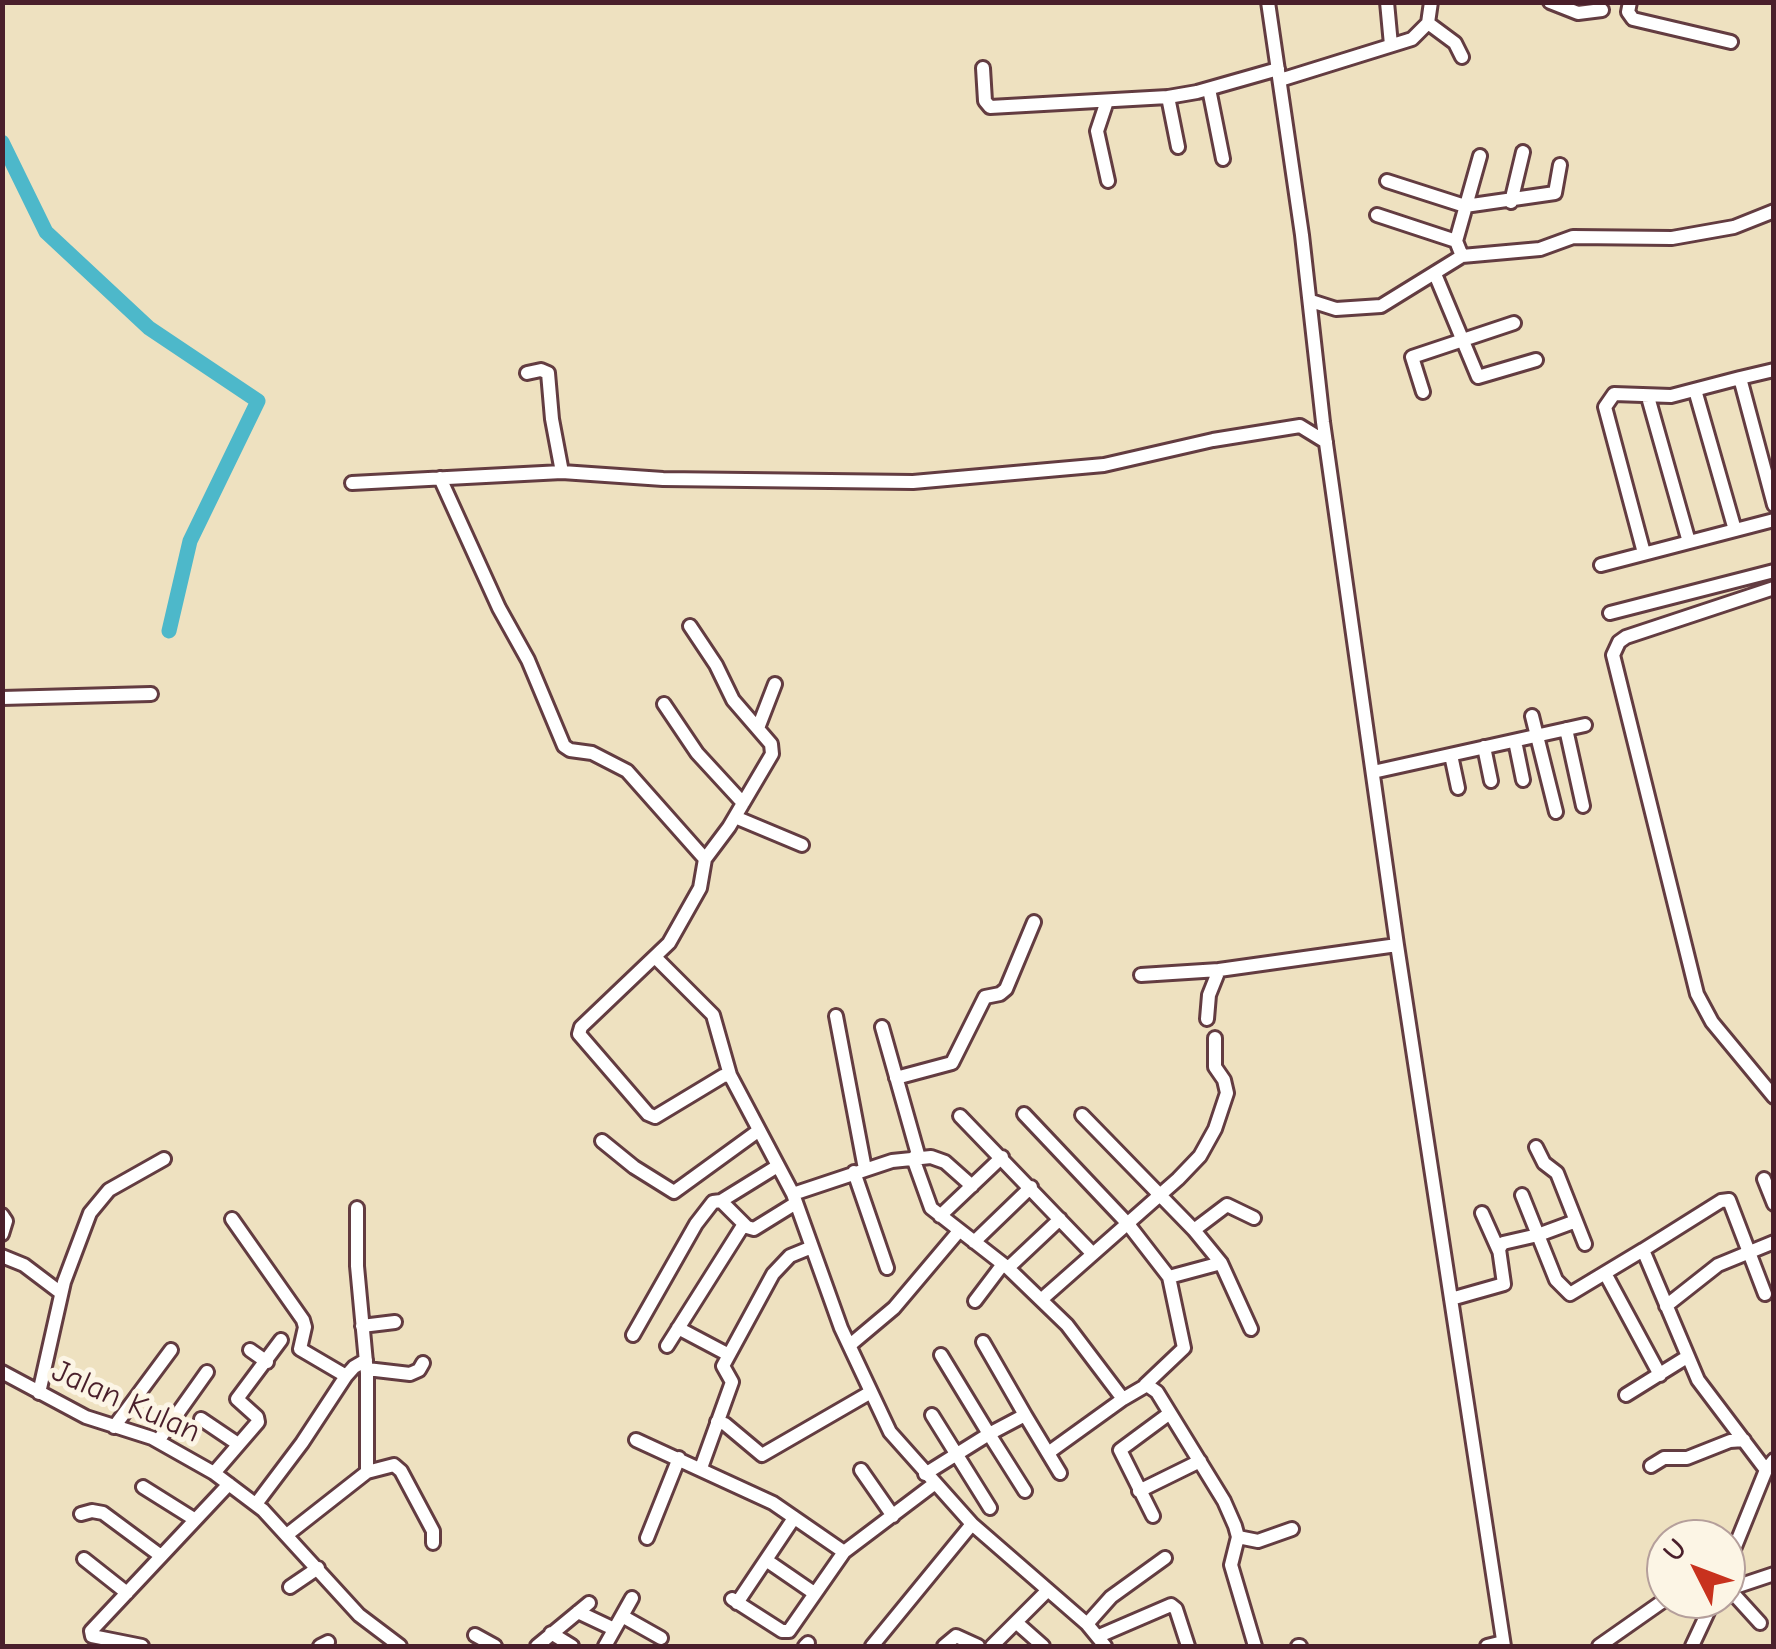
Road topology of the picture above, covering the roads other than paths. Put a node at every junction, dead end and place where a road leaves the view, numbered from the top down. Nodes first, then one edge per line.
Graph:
1 (1268, 2) edge
2 (1388, 2) edge
3 (1430, 2) edge
4 (1550, 2) edge
5 (1630, 2) edge
6 (1602, 10) dead end
7 (1428, 23) junction
8 (1730, 42) dead end
9 (1391, 44) junction
10 (1462, 57) dead end
11 (983, 68) dead end
12 (1279, 75) junction
13 (1209, 89) junction
14 (1168, 96) junction
15 (1107, 100) junction
16 (1178, 147) dead end
17 (1522, 152) dead end
18 (1480, 156) dead end
19 (1223, 159) dead end
20 (1560, 165) dead end
21 (1108, 181) dead end
22 (1386, 181) dead end
23 (1511, 202) junction
24 (1465, 206) junction
25 (1774, 210) edge
26 (1377, 215) dead end
27 (1456, 241) junction
28 (1462, 256) junction
29 (1435, 274) junction
30 (1311, 301) junction
31 (1514, 323) dead end
32 (1463, 340) junction
33 (1536, 360) dead end
34 (1774, 370) edge
35 (528, 374) dead end
36 (1740, 378) junction
37 (1695, 390) junction
38 (1423, 392) dead end
39 (1648, 397) junction
40 (1326, 442) junction
41 (560, 465) junction
42 (440, 478) junction
43 (352, 483) dead end
44 (1774, 506) edge
45 (1774, 520) edge
46 (1735, 530) junction
47 (1688, 542) junction
48 (1644, 554) junction
49 (1600, 564) dead end
50 (1774, 572) edge
51 (1732, 582) junction
52 (1774, 588) edge
53 (1736, 598) junction
54 (1610, 613) dead end
55 (690, 626) dead end
56 (776, 684) dead end
57 (152, 694) dead end
58 (2, 698) edge
59 (664, 704) dead end
60 (1532, 716) dead end
61 (1585, 725) dead end
62 (758, 728) junction
63 (1566, 729) junction
64 (1537, 736) junction
65 (1514, 740) junction
66 (1484, 747) junction
67 (1451, 754) junction
68 (1373, 772) junction
69 (1524, 780) dead end
70 (1490, 782) dead end
71 (1458, 788) dead end
72 (743, 803) junction
73 (1583, 806) dead end
74 (1556, 812) dead end
75 (735, 817) junction
76 (802, 845) dead end
77 (705, 859) junction
78 (1034, 922) dead end
79 (1396, 946) junction
80 (656, 958) junction
81 (1219, 970) junction
82 (1141, 975) dead end
83 (836, 1016) dead end
84 (1207, 1019) dead end
85 (882, 1027) dead end
86 (1215, 1038) dead end
87 (730, 1075) junction
88 (896, 1078) junction
89 (1774, 1097) edge
90 (1024, 1114) dead end
91 (1082, 1114) dead end
92 (960, 1116) dead end
93 (758, 1131) junction
94 (602, 1141) dead end
95 (1536, 1147) dead end
96 (1002, 1157) junction
97 (916, 1158) junction
98 (164, 1159) dead end
99 (776, 1166) junction
100 (860, 1170) junction
101 (1764, 1178) dead end
102 (972, 1186) junction
103 (1031, 1188) junction
104 (1160, 1195) junction
105 (1522, 1195) dead end
106 (795, 1198) junction
107 (722, 1200) junction
108 (1774, 1204) edge
109 (357, 1208) dead end
110 (1482, 1213) dead end
111 (2, 1216) edge
112 (940, 1216) junction
113 (1254, 1218) dead end
114 (232, 1219) dead end
115 (1060, 1219) junction
116 (1576, 1221) junction
117 (744, 1224) junction
118 (1128, 1224) junction
119 (1194, 1230) junction
120 (959, 1232) junction
121 (2, 1234) edge
122 (1538, 1235) junction
123 (974, 1242) junction
124 (1774, 1242) edge
125 (1586, 1244) dead end
126 (812, 1247) junction
127 (1499, 1250) junction
128 (1643, 1250) junction
129 (1749, 1251) junction
130 (1092, 1253) junction
131 (2, 1256) edge
132 (1221, 1264) junction
133 (1006, 1266) junction
134 (886, 1268) dead end
135 (1606, 1275) junction
136 (1169, 1276) junction
137 (61, 1294) junction
138 (1766, 1294) dead end
139 (1450, 1298) junction
140 (1042, 1299) junction
141 (975, 1301) dead end
142 (1666, 1306) junction
143 (395, 1322) dead end
144 (362, 1326) junction
145 (678, 1328) junction
146 (1251, 1329) dead end
147 (633, 1334) dead end
148 (281, 1340) dead end
149 (983, 1342) dead end
150 (850, 1344) junction
151 (667, 1346) dead end
152 (171, 1350) dead end
153 (250, 1350) dead end
154 (730, 1354) junction
155 (941, 1354) dead end
156 (1687, 1357) junction
157 (267, 1362) junction
158 (422, 1363) dead end
159 (367, 1365) junction
160 (2, 1372) edge
161 (207, 1372) dead end
162 (1660, 1375) junction
163 (346, 1376) junction
164 (1145, 1386) junction
165 (871, 1392) junction
166 (39, 1394) junction
167 (1626, 1395) dead end
168 (1123, 1399) junction
169 (1170, 1413) junction
170 (932, 1415) dead end
171 (1025, 1415) junction
172 (201, 1419) dead end
173 (717, 1422) junction
174 (114, 1426) junction
175 (989, 1434) junction
176 (636, 1440) dead end
177 (1744, 1440) junction
178 (158, 1441) junction
179 (238, 1444) junction
180 (1048, 1452) junction
181 (956, 1454) junction
182 (679, 1458) junction
183 (1200, 1462) junction
184 (1770, 1465) edge
185 (1651, 1466) dead end
186 (701, 1468) junction
187 (861, 1470) dead end
188 (367, 1472) junction
189 (214, 1473) junction
190 (1060, 1473) dead end
191 (929, 1479) junction
192 (229, 1484) junction
193 (143, 1486) dead end
194 (1025, 1491) dead end
195 (1140, 1491) junction
196 (256, 1504) junction
197 (990, 1508) dead end
198 (81, 1514) dead end
199 (892, 1516) junction
200 (1153, 1516) dead end
201 (794, 1518) junction
202 (194, 1519) junction
203 (1746, 1522) edge
204 (972, 1524) junction
205 (1292, 1529) dead end
206 (288, 1534) junction
207 (1238, 1537) junction
208 (647, 1538) dead end
209 (433, 1544) dead end
210 (844, 1552) junction
211 (161, 1556) junction
212 (1165, 1558) dead end
213 (84, 1559) dead end
214 (766, 1560) junction
215 (318, 1568) junction
216 (1774, 1574) edge
217 (1746, 1584) edge
218 (290, 1587) dead end
219 (1048, 1590) junction
220 (127, 1593) junction
221 (814, 1593) junction
222 (632, 1598) dead end
223 (1746, 1609) edge
224 (1646, 1613) edge
225 (1705, 1619) edge
226 (618, 1623) junction
227 (1017, 1623) junction
228 (1086, 1624) junction
229 (1760, 1624) dead end
230 (551, 1633) junction
231 (475, 1635) dead end
232 (661, 1638) dead end
233 (1102, 1641) edge
234 (1504, 1644) edge
235 (1185, 1645) edge
236 (142, 1646) edge
237 (400, 1646) edge
238 (495, 1646) edge
239 (537, 1646) edge
240 (572, 1646) edge
241 (604, 1646) edge
242 (872, 1646) edge
243 (944, 1646) edge
244 (978, 1646) edge
245 (992, 1646) edge
246 (1042, 1646) edge
247 (1255, 1646) edge
248 (1488, 1646) edge
249 (1599, 1646) edge
250 (1692, 1646) edge

1 - 12 street
2 - 9 street
3 - 7 street
4 - 6 street
5 - 8 street
7 - 9 street
7 - 10 street
9 - 12 street
11 - 15 street
12 - 13 street
12 - 30 street
13 - 14 street
13 - 19 street
14 - 15 street
14 - 16 street
15 - 21 street
17 - 23 street
18 - 24 street
20 - 23 street
22 - 24 street
23 - 24 street
24 - 27 street
25 - 28 street
26 - 27 street
27 - 28 street
28 - 29 street
29 - 30 street
29 - 32 street
30 - 40 street
31 - 32 street
32 - 33 street
32 - 38 street
34 - 36 street
35 - 41 street
36 - 37 street
36 - 44 street
37 - 39 street
37 - 46 street
39 - 47 street
39 - 48 street
40 - 41 street
40 - 68 street
41 - 42 street
42 - 43 street
42 - 77 street
45 - 46 street
46 - 47 street
47 - 48 street
48 - 49 street
50 - 51 street
51 - 53 street
51 - 54 street
52 - 53 street
53 - 89 street
55 - 62 street
56 - 62 street
57 - 58 street
59 - 72 street
60 - 64 street
61 - 63 street
62 - 72 street
63 - 64 street
63 - 73 street
64 - 65 street
64 - 74 street
65 - 66 street
65 - 69 street
66 - 67 street
66 - 70 street
67 - 68 street
67 - 71 street
68 - 79 street
72 - 75 street
75 - 76 street
75 - 77 street
77 - 80 street
78 - 88 street
79 - 81 street
79 - 139 street
80 - 87 street
80 - 87 street
81 - 82 street
81 - 84 street
83 - 100 street
85 - 88 street
86 - 104 street
87 - 93 street
88 - 97 street
90 - 118 street
91 - 104 street
92 - 96 street
93 - 94 street
93 - 99 street
95 - 116 street
96 - 102 street
96 - 103 street
97 - 100 street
97 - 102 street
97 - 112 street
98 - 137 street
99 - 106 street
99 - 107 street
100 - 106 street
100 - 134 street
101 - 108 street
102 - 112 street
103 - 115 street
103 - 123 street
104 - 118 street
104 - 119 street
105 - 122 street
106 - 117 street
106 - 126 street
107 - 117 street
107 - 147 street
109 - 144 street
110 - 127 street
111 - 121 street
112 - 120 street
113 - 119 street
114 - 163 street
115 - 130 street
115 - 133 street
116 - 122 street
116 - 125 street
117 - 145 street
118 - 130 street
118 - 136 street
119 - 132 street
120 - 123 street
120 - 150 street
122 - 127 street
122 - 135 street
123 - 133 street
124 - 129 street
126 - 150 street
126 - 154 street
127 - 139 street
128 - 129 street
128 - 135 street
128 - 142 street
129 - 138 street
129 - 142 street
130 - 140 street
131 - 137 street
132 - 136 street
132 - 146 street
133 - 140 street
133 - 141 street
135 - 162 street
136 - 164 street
137 - 166 street
139 - 234 street
140 - 168 street
142 - 156 street
143 - 144 street
144 - 159 street
145 - 151 street
145 - 154 street
148 - 157 street
149 - 171 street
150 - 165 street
152 - 174 street
153 - 157 street
154 - 173 street
155 - 175 street
156 - 162 street
156 - 177 street
157 - 179 street
158 - 159 street
159 - 163 street
159 - 188 street
160 - 166 street, Jalan Kulan
161 - 178 street
162 - 167 street
163 - 196 street
164 - 168 street
164 - 169 street
165 - 173 street
165 - 191 street
166 - 174 street, Jalan Kulan
168 - 180 street
169 - 183 street
169 - 195 street
170 - 181 street
171 - 175 street
171 - 180 street
172 - 179 street
173 - 186 street
174 - 178 street, Jalan Kulan
175 - 181 street
175 - 194 street
176 - 182 street
177 - 184 street
177 - 185 street
178 - 189 street, Jalan Kulan
179 - 189 street
180 - 190 street
181 - 191 street
181 - 197 street
182 - 186 street
182 - 208 street
183 - 195 street
183 - 207 street
184 - 203 street
186 - 201 street
187 - 199 street
188 - 206 street
188 - 209 street
189 - 192 street, Jalan Kulan
191 - 199 street
191 - 204 street
192 - 196 street, Jalan Kulan
192 - 202 street
193 - 202 street
195 - 200 street
196 - 206 street, Jalan Kulan
198 - 211 street
199 - 210 street
201 - 210 street
201 - 214 street
202 - 211 street
204 - 219 street
204 - 242 street
205 - 207 street
206 - 215 street, Jalan Kulan
207 - 247 street
210 - 221 street
211 - 220 street
212 - 228 street
213 - 220 street
214 - 221 street
214 - 221 street
215 - 218 street
215 - 237 street, Jalan Kulan
216 - 217 street
219 - 227 street
219 - 228 street
220 - 236 street
222 - 226 street
223 - 229 street
224 - 249 street
225 - 250 street
226 - 230 street
226 - 232 street
226 - 241 street
227 - 245 street
227 - 246 street
228 - 233 street
230 - 239 street
230 - 240 street
231 - 238 street
233 - 235 street
234 - 248 street
243 - 244 street

